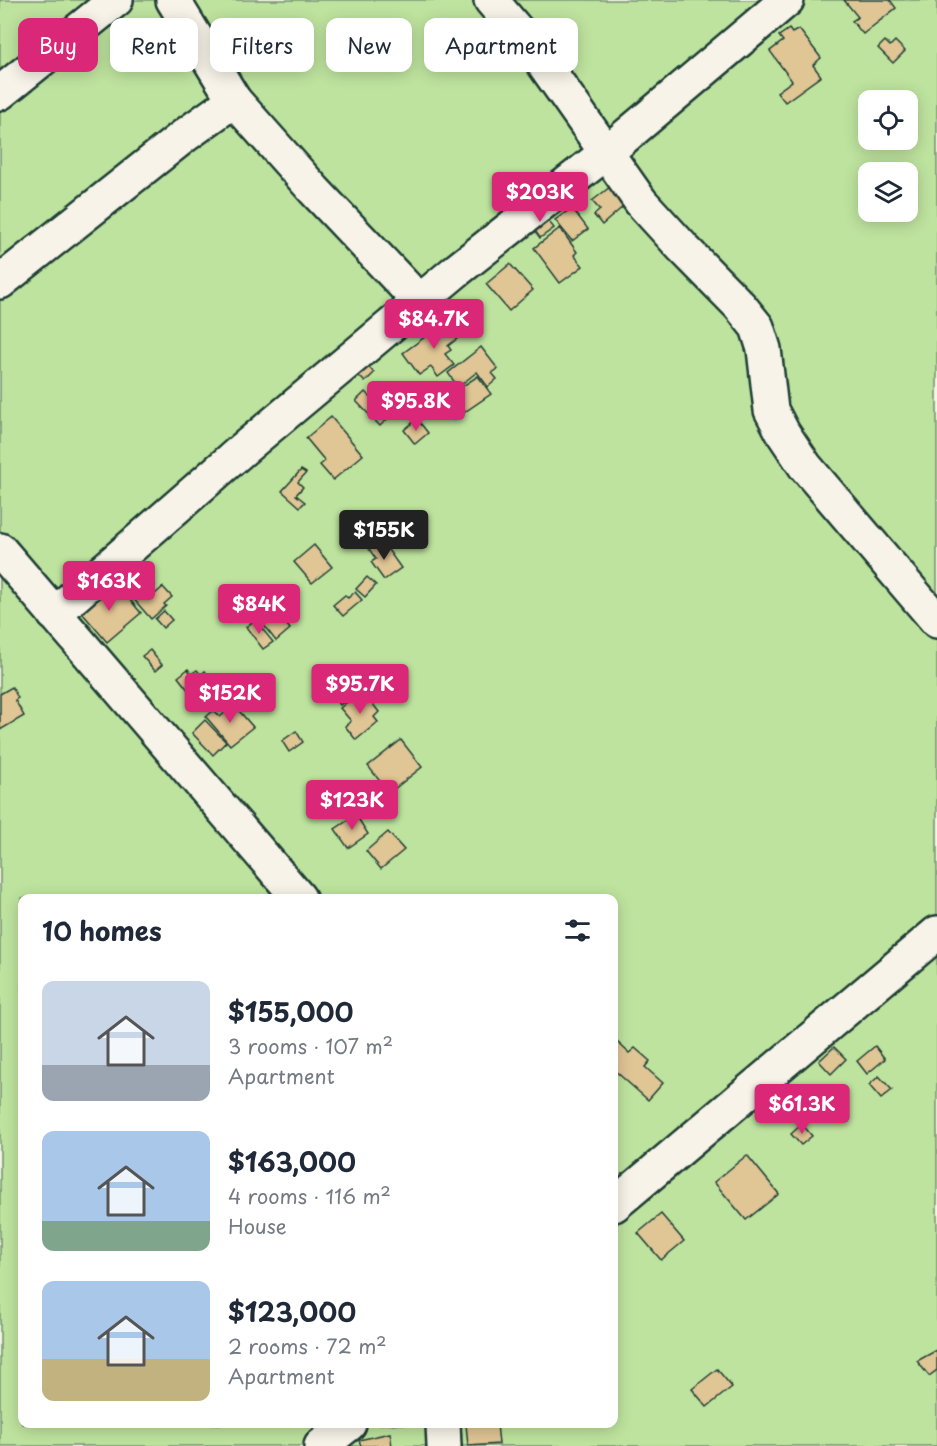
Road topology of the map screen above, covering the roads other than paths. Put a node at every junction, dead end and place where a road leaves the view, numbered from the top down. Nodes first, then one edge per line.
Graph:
1 (116, 0) edge
2 (173, 0) edge
3 (491, 0) edge
4 (787, 0) edge
5 (0, 93) edge
6 (234, 100) junction
7 (607, 152) junction
8 (0, 282) edge
9 (419, 302) junction
10 (0, 550) edge
11 (54, 614) junction
12 (937, 621) edge
13 (296, 894) edge
14 (937, 933) edge
15 (618, 1202) edge
16 (344, 1428) edge
17 (443, 1428) edge
18 (321, 1446) edge
19 (444, 1446) edge

1 - 5 street
2 - 6 street
3 - 7 street
4 - 7 street
6 - 8 street
6 - 9 street
7 - 9 street
7 - 12 street
9 - 11 street
10 - 11 street
11 - 13 street
14 - 15 street
16 - 18 street
17 - 19 street

